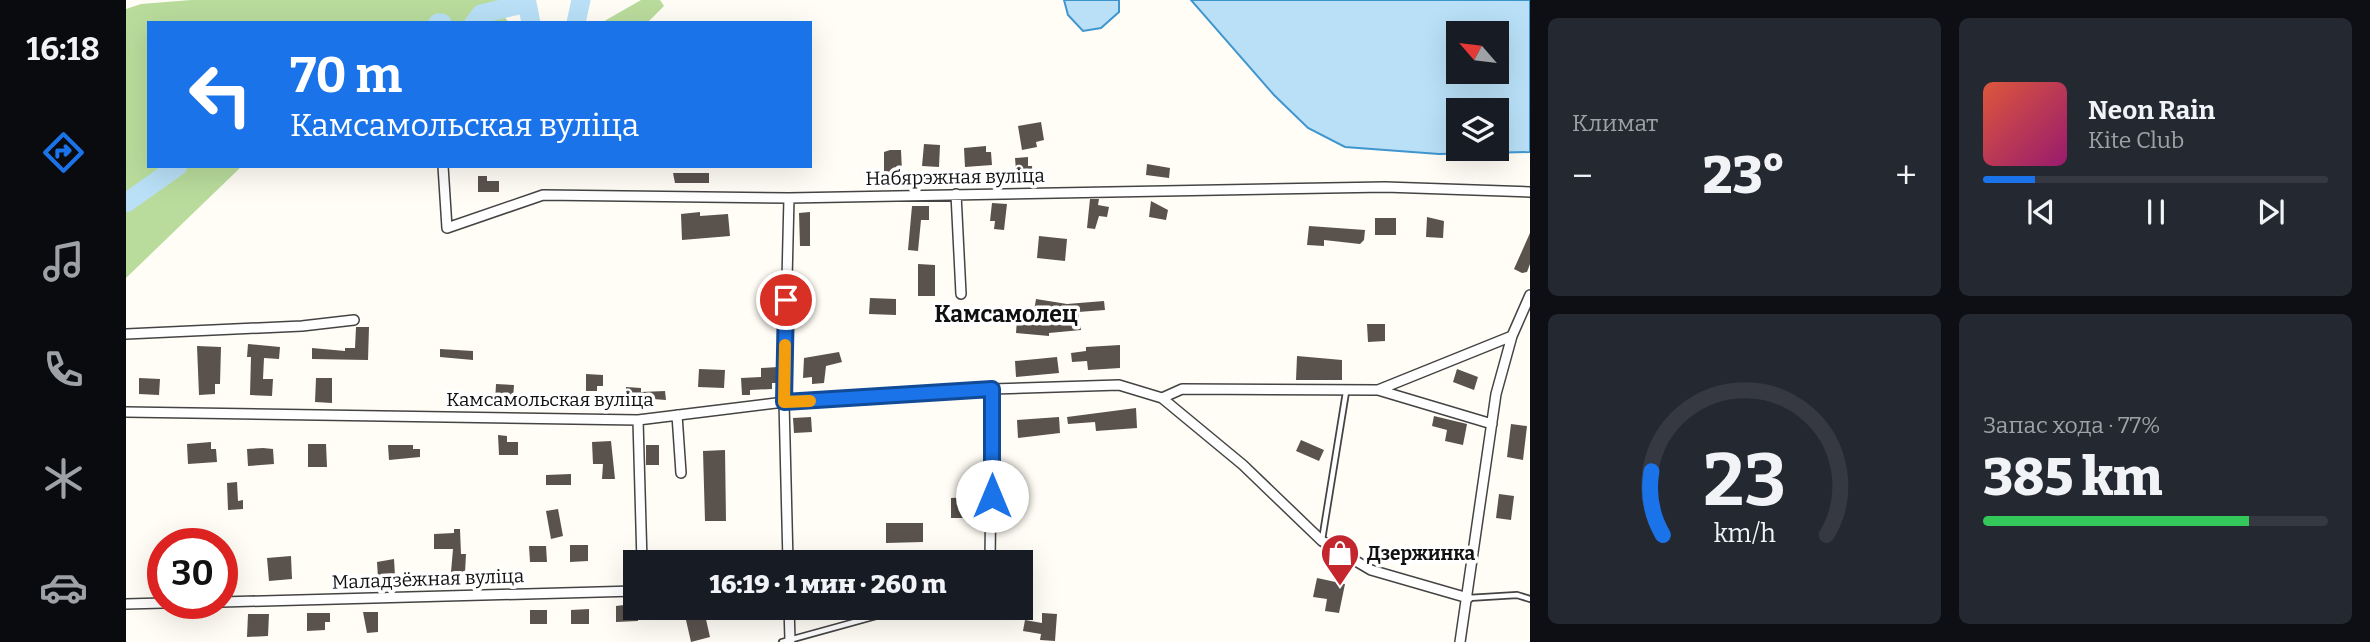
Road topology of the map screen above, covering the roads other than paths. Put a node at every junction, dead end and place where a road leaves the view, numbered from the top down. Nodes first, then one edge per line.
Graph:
1 (443, 168) edge
2 (1530, 192) edge
3 (956, 194) junction
4 (789, 198) junction
5 (961, 294) dead end
6 (1530, 295) edge
7 (354, 320) dead end
8 (126, 334) edge
9 (1512, 336) junction
10 (992, 389) junction
11 (1378, 390) junction
12 (1346, 392) junction
13 (1162, 398) junction
14 (784, 402) junction
15 (126, 412) edge
16 (677, 415) junction
17 (638, 420) junction
18 (1492, 424) junction
19 (681, 474) dead end
20 (1322, 541) junction
21 (642, 550) edge
22 (788, 550) edge
23 (990, 550) edge
24 (623, 591) edge
25 (1468, 598) junction
26 (1530, 598) edge
27 (238, 602) edge
28 (147, 603) edge
29 (126, 604) edge
30 (788, 620) edge
31 (862, 620) edge
32 (786, 641) edge
33 (1460, 642) edge

1 - 4 street, Набярэжная вуліца
2 - 3 street, Набярэжная вуліца
3 - 4 street, Набярэжная вуліца
3 - 5 street
4 - 14 street
6 - 9 street
7 - 8 street
9 - 11 street
9 - 18 street
10 - 13 street, Камсамольская вуліца
10 - 14 street, Камсамольская вуліца
10 - 23 street
11 - 12 street
11 - 18 street
12 - 13 street
12 - 20 lane
13 - 20 street
14 - 16 street, Камсамольская вуліца
14 - 22 street
15 - 17 street, Камсамольская вуліца
16 - 17 street, Камсамольская вуліца
16 - 19 street
17 - 21 street
18 - 25 street
20 - 25 street
24 - 27 street, Маладзёжная вуліца
25 - 26 lane
25 - 33 street
28 - 29 street
30 - 32 street
31 - 32 lane

